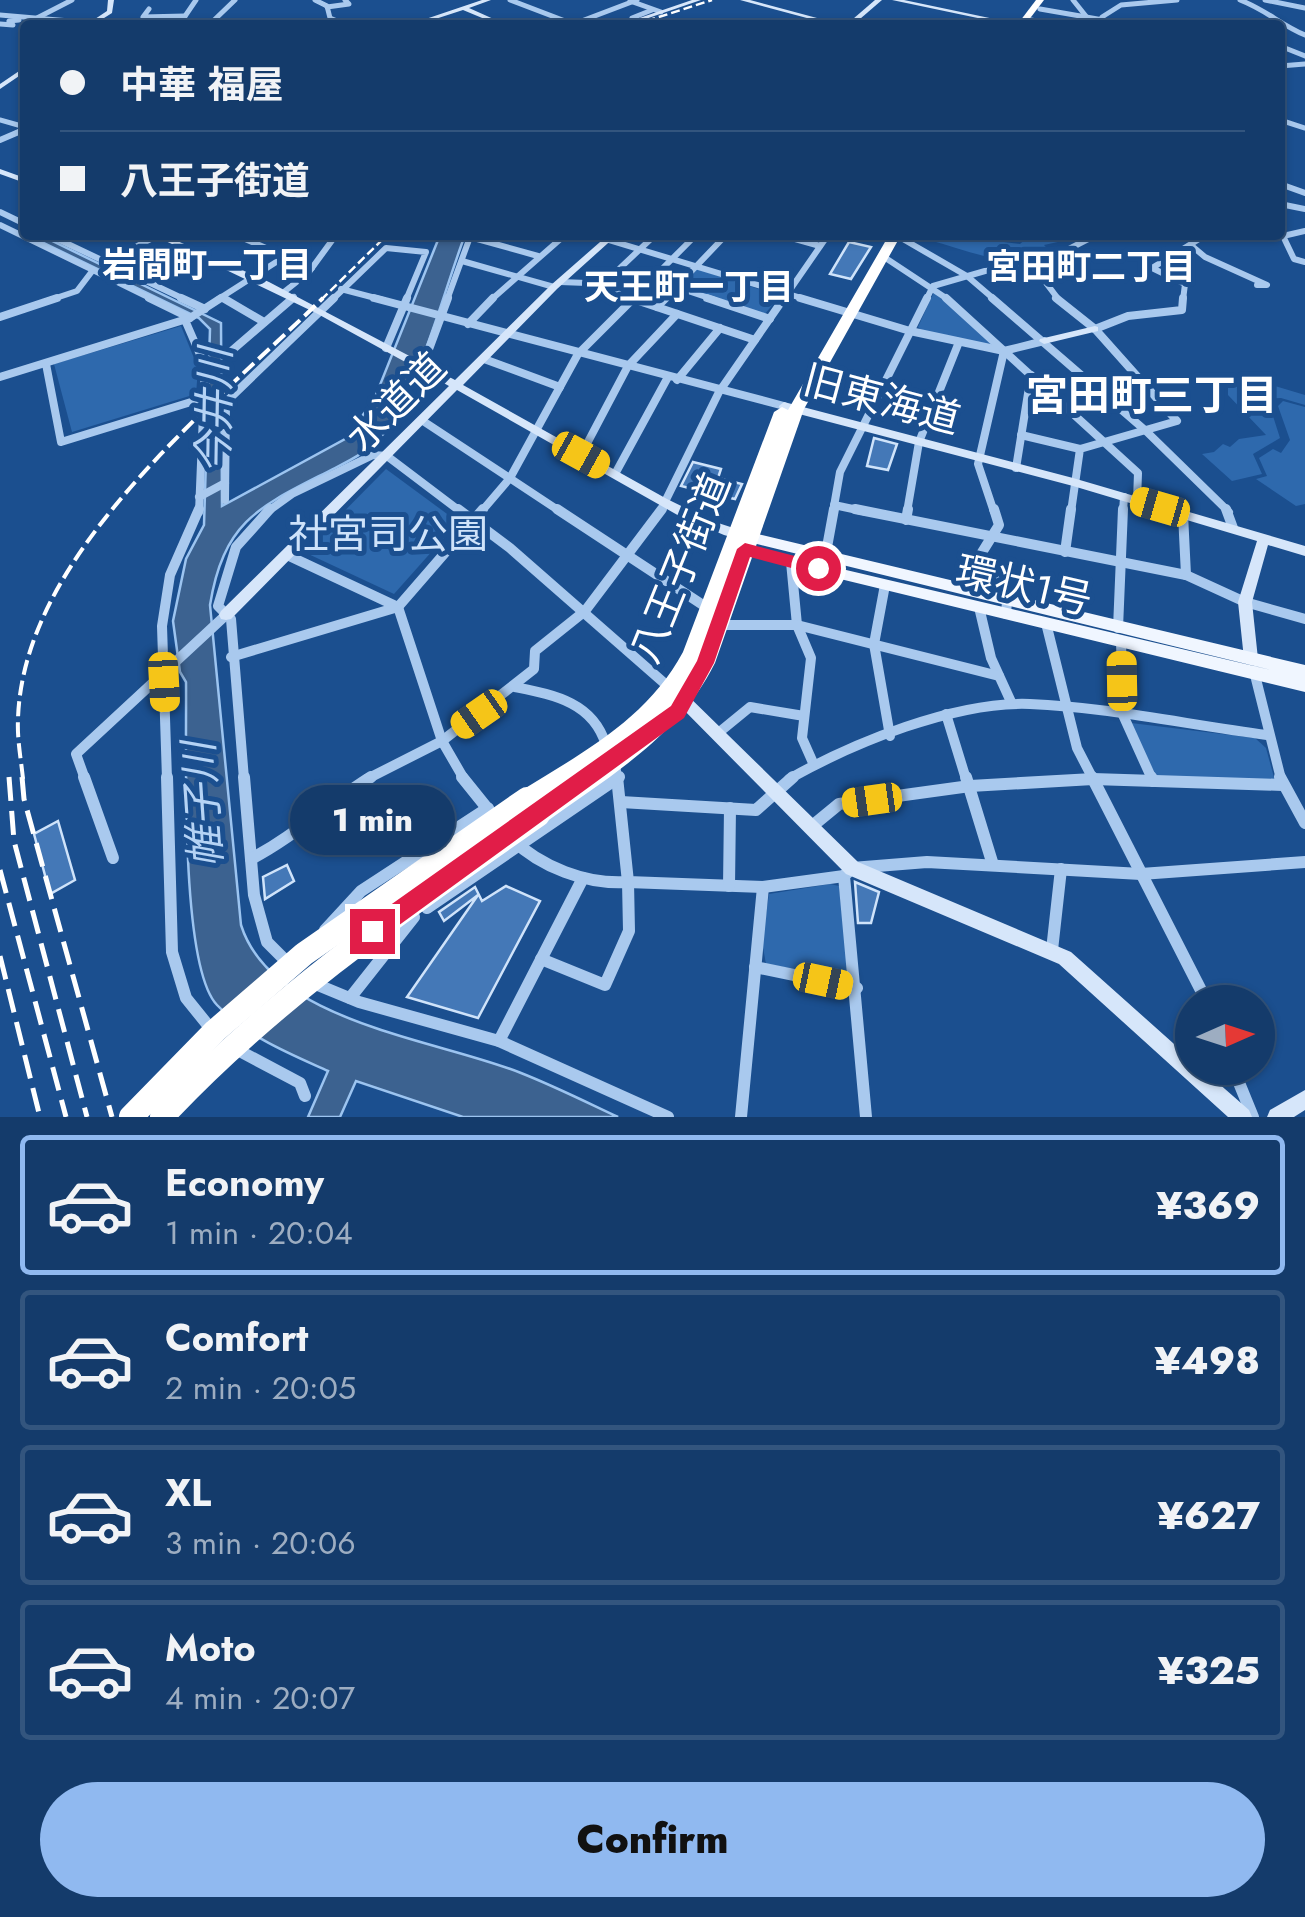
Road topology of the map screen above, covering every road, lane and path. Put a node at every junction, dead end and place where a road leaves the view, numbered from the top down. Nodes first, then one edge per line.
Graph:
1 (72, 0) edge
2 (111, 0) edge
3 (196, 0) edge
4 (234, 0) edge
5 (315, 0) edge
6 (345, 0) edge
7 (488, 0) edge
8 (510, 0) edge
9 (632, 0) edge
10 (698, 0) edge
11 (743, 0) edge
12 (879, 0) edge
13 (896, 0) edge
14 (1118, 0) edge
15 (1177, 0) edge
16 (1240, 0) edge
17 (1265, 0) edge
18 (1042, 3) edge
19 (1125, 5) junction
20 (327, 8) junction
21 (463, 8) junction
22 (1305, 8) edge
23 (149, 9) dead end
24 (657, 10) junction
25 (0, 15) edge
26 (185, 16) junction
27 (37, 18) junction
28 (632, 18) dead end
29 (1102, 18) junction
30 (25, 20) edge
31 (55, 20) edge
32 (97, 20) edge
33 (182, 20) edge
34 (214, 20) edge
35 (335, 20) edge
36 (426, 20) edge
37 (492, 20) edge
38 (560, 20) edge
39 (585, 20) edge
40 (634, 20) edge
41 (815, 20) edge
42 (855, 20) edge
43 (1004, 20) edge
44 (1083, 20) edge
45 (1095, 20) edge
46 (1111, 20) edge
47 (1279, 20) edge
48 (0, 225) edge
49 (20, 226) edge
50 (10, 230) junction
51 (0, 234) edge
52 (20, 235) edge
53 (30, 240) edge
54 (59, 240) edge
55 (148, 240) edge
56 (169, 240) edge
57 (246, 240) edge
58 (330, 240) edge
59 (469, 240) edge
60 (488, 240) edge
61 (559, 240) edge
62 (607, 240) edge
63 (617, 240) edge
64 (650, 240) edge
65 (691, 240) edge
66 (721, 240) edge
67 (799, 240) edge
68 (824, 240) edge
69 (883, 240) edge
70 (892, 240) edge
71 (904, 240) edge
72 (1086, 240) edge
73 (1198, 240) edge
74 (1281, 240) edge
75 (820, 246) junction
76 (1192, 246) junction
77 (639, 250) junction
78 (1290, 252) junction
79 (1305, 254) edge
80 (538, 256) junction
81 (884, 257) junction
82 (284, 258) junction
83 (671, 260) junction
84 (462, 261) junction
85 (1305, 262) edge
86 (107, 263) junction
87 (695, 267) junction
88 (1034, 267) junction
89 (312, 268) junction
90 (94, 271) junction
91 (256, 276) junction
92 (514, 276) junction
93 (968, 276) junction
94 (557, 285) junction
95 (932, 286) junction
96 (1257, 286) dead end
97 (676, 287) junction
98 (599, 288) junction
99 (341, 290) junction
100 (289, 294) junction
101 (786, 296) junction
102 (223, 298) junction
103 (633, 298) junction
104 (405, 307) junction
105 (657, 307) junction
106 (205, 309) junction
107 (319, 310) junction
108 (845, 313) junction
109 (677, 314) junction
110 (0, 317) edge
111 (442, 317) junction
112 (770, 318) junction
113 (187, 319) junction
114 (264, 322) junction
115 (468, 324) junction
116 (720, 328) junction
117 (1095, 329) junction
118 (910, 331) junction
119 (507, 334) junction
120 (755, 340) junction
121 (959, 342) junction
122 (1044, 342) junction
123 (388, 349) junction
124 (1004, 351) junction
125 (229, 354) dead end
126 (578, 354) junction
127 (484, 359) junction
128 (46, 364) junction
129 (628, 366) junction
130 (420, 367) junction
131 (1031, 375) junction
132 (0, 377) edge
133 (672, 378) junction
134 (456, 386) junction
135 (560, 387) junction
136 (719, 392) junction
137 (204, 398) junction
138 (790, 408) junction
139 (423, 422) junction
140 (862, 427) junction
141 (535, 430) junction
142 (1146, 431) junction
143 (1021, 434) junction
144 (920, 442) junction
145 (1106, 443) junction
146 (1080, 449) junction
147 (581, 455) junction
148 (387, 456) junction
149 (979, 458) junction
150 (1016, 468) junction
151 (615, 474) junction
152 (510, 478) junction
153 (1072, 482) junction
154 (225, 483) junction
155 (1124, 497) junction
156 (200, 498) junction
157 (225, 500) dead end
158 (667, 501) junction
159 (1138, 501) junction
160 (834, 506) junction
161 (1183, 514) junction
162 (472, 520) junction
163 (906, 520) junction
164 (1233, 528) junction
165 (994, 537) junction
166 (1264, 538) junction
167 (743, 540) junction
168 (1305, 551) edge
169 (1065, 552) junction
170 (287, 555) junction
171 (629, 558) junction
172 (825, 558) junction
173 (791, 562) junction
174 (1122, 563) junction
175 (1186, 576) junction
176 (885, 585) junction
177 (1244, 602) junction
178 (398, 606) junction
179 (1006, 607) junction
180 (979, 608) junction
181 (585, 611) junction
182 (226, 615) junction
183 (714, 617) junction
184 (1305, 619) edge
185 (1046, 623) junction
186 (797, 625) junction
187 (1120, 634) junction
188 (874, 644) junction
189 (231, 658) junction
190 (1253, 666) junction
191 (167, 669) junction
192 (1305, 672) edge
193 (999, 676) junction
194 (1305, 685) edge
195 (514, 687) junction
196 (679, 696) junction
197 (1012, 704) junction
198 (1067, 708) junction
199 (946, 714) junction
200 (1123, 715) junction
201 (804, 716) junction
202 (717, 734) junction
203 (1268, 735) junction
204 (890, 736) junction
205 (442, 740) junction
206 (613, 761) junction
207 (814, 765) junction
208 (1093, 779) junction
209 (1153, 781) junction
210 (1283, 784) junction
211 (970, 786) junction
212 (776, 792) junction
213 (621, 802) junction
214 (533, 807) junction
215 (488, 808) junction
216 (730, 808) junction
217 (1305, 823) edge
218 (811, 827) junction
219 (516, 845) junction
220 (113, 858) dead end
221 (251, 860) junction
222 (1305, 862) edge
223 (993, 865) junction
224 (1062, 869) junction
225 (848, 872) junction
226 (1141, 874) junction
227 (583, 878) junction
228 (628, 882) junction
229 (729, 886) junction
230 (763, 887) junction
231 (1052, 950) junction
232 (541, 959) junction
233 (756, 967) junction
234 (305, 979) junction
235 (1198, 985) edge
236 (857, 988) junction
237 (350, 998) junction
238 (499, 1041) junction
239 (1240, 1085) edge
240 (305, 1096) dead end
241 (1305, 1099) edge
242 (130, 1117) edge
243 (162, 1117) edge
244 (668, 1117) edge
245 (741, 1117) edge
246 (866, 1117) edge
247 (1242, 1117) edge
248 (1254, 1117) edge
249 (1276, 1117) edge

1 - 27 street
2 - 32 street
3 - 26 street
4 - 34 street
5 - 20 street
6 - 20 street
7 - 21 street
8 - 38 street
9 - 24 street
9 - 39 street
10 - 24 street
11 - 41 street
12 - 42 street
13 - 43 street
14 - 19 street
15 - 19 street
16 - 47 street
17 - 22 street
18 - 44 street
19 - 29 street
20 - 35 street
21 - 36 street
21 - 37 street
23 - 26 street
24 - 28 street
24 - 40 street
25 - 27 street
26 - 33 street
27 - 30 street
27 - 31 street
29 - 45 street
29 - 46 street
48 - 50 street
49 - 50 street
50 - 51 street
50 - 52 street
53 - 90 street
54 - 86 street
55 - 86 street
56 - 91 street
57 - 82 street
58 - 89 street
59 - 84 street
60 - 80 street
61 - 80 street
62 - 94 street, 水道道
63 - 77 street
64 - 77 street
65 - 83 street
66 - 87 street
67 - 75 street
68 - 75 street
69 - 108 highway, 八王子街道
70 - 81 highway, 八王子街道
71 - 93 street
72 - 88 street
73 - 76 street
74 - 78 street
75 - 101 street
76 - 96 street
76 - 117 street
77 - 83 street
77 - 98 street
78 - 79 street
78 - 85 street
80 - 92 street
81 - 95 street
81 - 108 highway, 八王子街道
82 - 89 street
82 - 91 street
83 - 87 street
83 - 103 street
84 - 92 street
84 - 111 street
86 - 90 street
86 - 106 street
87 - 97 street
87 - 101 street
88 - 93 street
88 - 117 street
89 - 100 street
90 - 110 street
90 - 113 street
91 - 100 street
91 - 102 street
92 - 94 street
92 - 115 street
93 - 95 street
93 - 122 street
94 - 98 street
94 - 119 street, 水道道
95 - 118 street
95 - 124 street
97 - 105 street
97 - 112 street
98 - 103 street
99 - 104 street
99 - 104 street
99 - 107 street
100 - 107 street
100 - 114 street
101 - 108 street
101 - 112 street
102 - 106 street
102 - 114 street
103 - 105 street
103 - 126 street
104 - 111 street
104 - 123 street
105 - 109 street
106 - 113 street
107 - 123 street
107 - 154 street
108 - 118 street
108 - 138 highway, 八王子街道
109 - 116 street
109 - 129 street
111 - 115 street, 旧東海道
111 - 130 street
112 - 120 street
113 - 128 street
113 - 137 street
114 - 125 street
115 - 119 street, 旧東海道
116 - 120 street
116 - 133 street
117 - 122 street
117 - 142 street
118 - 121 street
118 - 140 street
119 - 126 street, 旧東海道
119 - 127 street, 水道道
120 - 136 street
121 - 124 street
121 - 144 street
122 - 124 street
122 - 142 street
123 - 130 street, 環状1号
124 - 131 street
124 - 149 street
126 - 129 street, 旧東海道
126 - 135 street
127 - 134 street, 水道道
127 - 135 street
128 - 132 street
128 - 137 street
129 - 133 street, 旧東海道
129 - 147 street
130 - 134 street, 環状1号
131 - 143 street
131 - 145 street
133 - 136 street, 旧東海道
133 - 151 street
134 - 139 street, 水道道
134 - 141 street, 環状1号
135 - 141 street
136 - 138 street, 旧東海道
136 - 158 street
137 - 156 street
138 - 140 street, 旧東海道
138 - 167 highway, 八王子街道
139 - 148 street, 水道道
139 - 152 street
140 - 144 street, 旧東海道
140 - 160 street
141 - 147 street, 環状1号
141 - 152 street
142 - 145 street
142 - 164 street
143 - 146 street
143 - 150 street
144 - 149 street, 旧東海道
144 - 163 street
145 - 146 street
145 - 159 street
146 - 153 street
147 - 151 street, 環状1号
148 - 162 street
148 - 170 street, 水道道
148 - 182 street
149 - 150 street, 旧東海道
149 - 165 street
150 - 153 street, 旧東海道
151 - 158 street, 環状1号
152 - 162 street
152 - 171 street
153 - 155 street, 旧東海道
153 - 169 street
154 - 156 street
154 - 157 street
155 - 159 street, 旧東海道
155 - 174 street
156 - 191 street
158 - 167 street, 環状1号
158 - 171 street
159 - 161 street, 旧東海道
160 - 163 street
160 - 172 street
161 - 164 street, 旧東海道
161 - 175 street
162 - 178 street
162 - 181 street
163 - 165 street
164 - 166 street, 旧東海道
165 - 169 street
165 - 179 street
166 - 168 street, 旧東海道
166 - 177 street
167 - 172 main road, 環状1号
167 - 173 main road, 環状1号
167 - 183 highway, 八王子街道
169 - 174 street
170 - 178 street
170 - 182 street, 水道道
171 - 181 street
171 - 183 street
172 - 179 main road, 環状1号
173 - 176 main road, 環状1号
173 - 186 street
174 - 175 street
174 - 187 street
175 - 177 street
176 - 180 main road, 環状1号
176 - 188 street
177 - 184 street
177 - 190 street
178 - 189 street
178 - 205 street
179 - 180 main road, 環状1号
179 - 185 main road, 環状1号
179 - 187 main road, 環状1号
180 - 193 street
181 - 195 street
181 - 196 street
182 - 189 street
182 - 191 street
183 - 186 street
183 - 196 highway, 八王子街道
185 - 187 main road, 環状1号
185 - 198 street
186 - 188 street
186 - 201 street
187 - 190 main road, 環状1号
187 - 200 street
188 - 193 street
188 - 204 street
189 - 221 street
190 - 192 main road, 環状1号
190 - 194 main road, 環状1号
190 - 203 street
191 - 220 street
191 - 240 street
193 - 197 street
195 - 205 street
195 - 206 street
196 - 202 street
196 - 206 highway, 八王子街道
197 - 198 street
197 - 199 street
198 - 200 street
198 - 208 street
199 - 204 street
199 - 211 street
200 - 203 street
200 - 209 street
201 - 202 street
201 - 207 street
202 - 212 street
203 - 210 street
204 - 207 street
205 - 215 street
205 - 221 street
206 - 213 street
206 - 214 highway, 八王子街道
206 - 219 street
207 - 212 street
208 - 209 street
208 - 211 street
208 - 226 street
209 - 210 street
210 - 217 street
211 - 218 street
211 - 223 street
212 - 216 street
212 - 218 street
213 - 216 street
213 - 228 street
214 - 242 highway, 八王子街道, bridge
214 - 243 highway, 八王子街道, bridge
215 - 219 street
215 - 234 street
216 - 229 street
218 - 225 street
219 - 227 street
219 - 237 street
221 - 234 street
222 - 226 street
223 - 224 street
223 - 225 street
224 - 226 street
224 - 231 street
225 - 230 street
225 - 231 street
225 - 236 street
226 - 235 street
227 - 228 street
227 - 232 street
228 - 229 street
228 - 232 street
229 - 230 street
230 - 233 street
231 - 247 street
232 - 238 street
233 - 236 street
233 - 245 street
234 - 237 street
236 - 246 street
237 - 238 street
238 - 244 street
239 - 248 street
241 - 249 street

